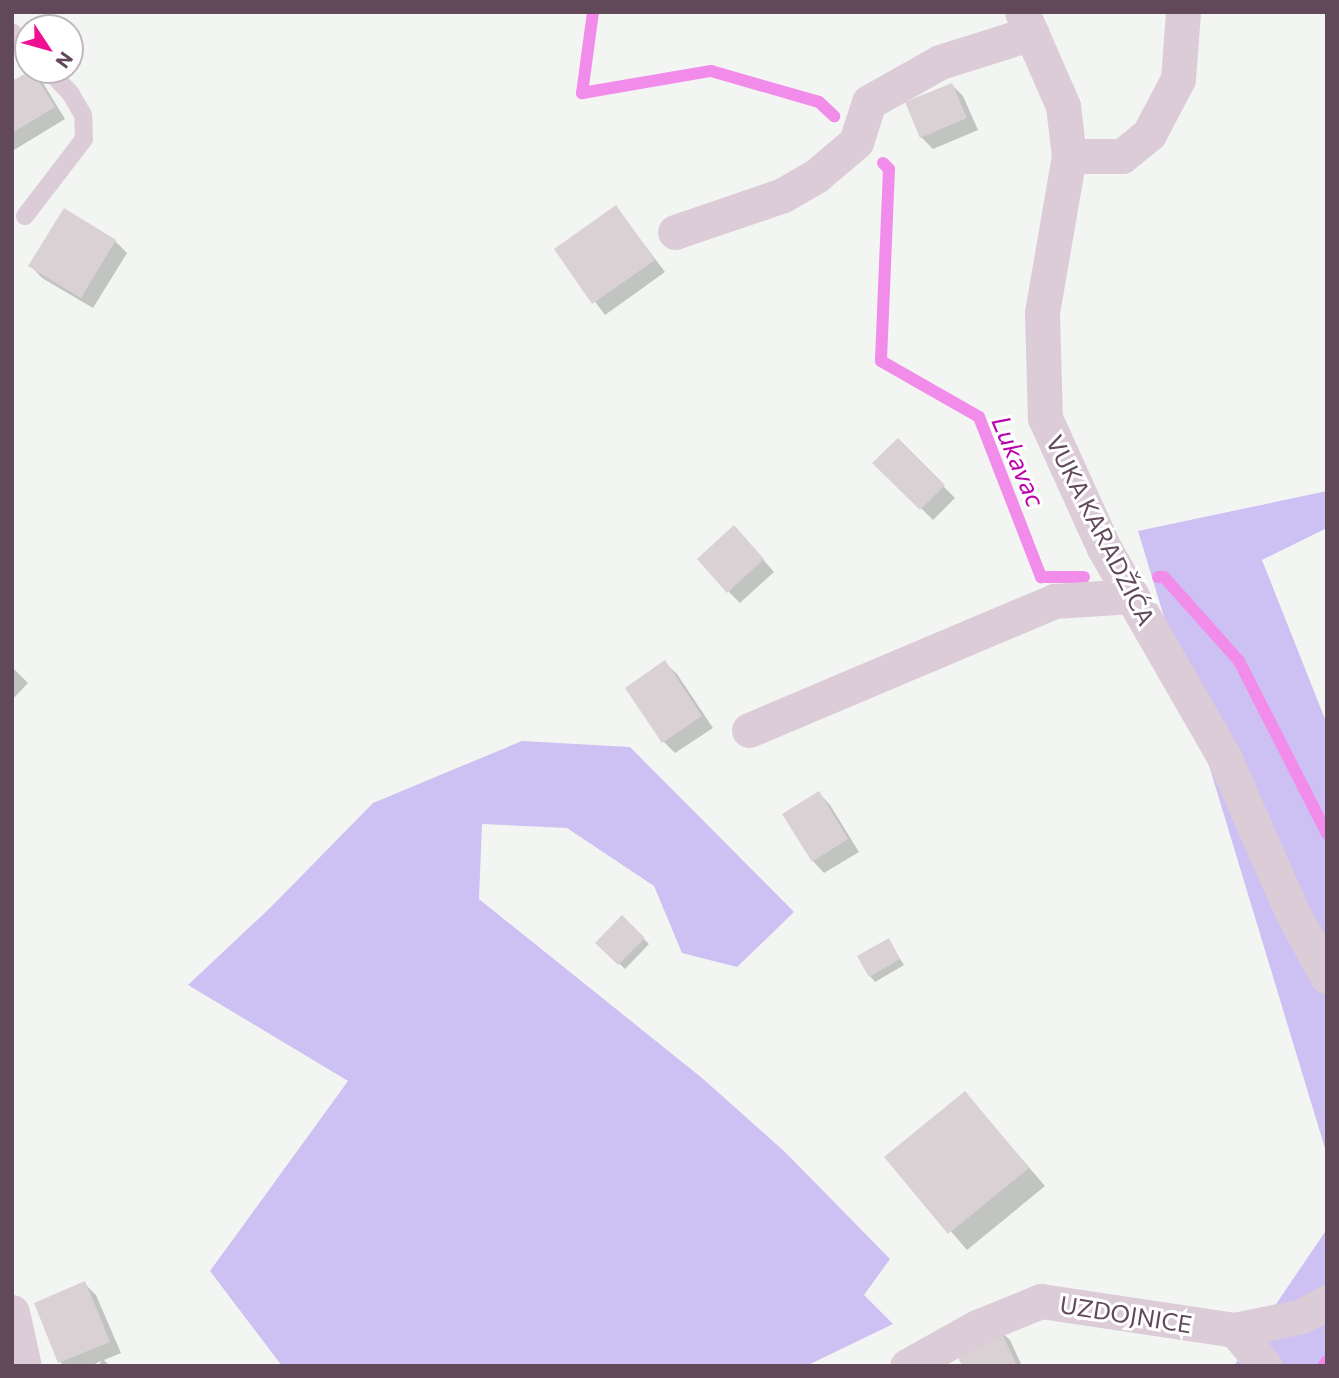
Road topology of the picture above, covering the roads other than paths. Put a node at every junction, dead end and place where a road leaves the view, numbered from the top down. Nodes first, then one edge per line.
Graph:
1 (1183, 12) edge
2 (1027, 23) edge
3 (61, 84) edge
4 (1069, 156) junction
5 (25, 216) dead end
6 (674, 232) dead end
7 (1132, 596) junction
8 (748, 730) dead end
9 (1327, 976) edge
10 (1327, 1302) edge
11 (12, 1312) edge
12 (1236, 1330) junction
13 (24, 1366) edge
14 (906, 1366) edge
15 (1265, 1366) edge

1 - 4 street
2 - 4 street, VUKA KARADŽIĆA
2 - 6 street
3 - 5 lane
4 - 7 street, VUKA KARADŽIĆA
7 - 8 street
7 - 9 street, VUKA KARADŽIĆA
10 - 12 street
11 - 13 street
12 - 14 street, UZDOJNICE
12 - 15 street

